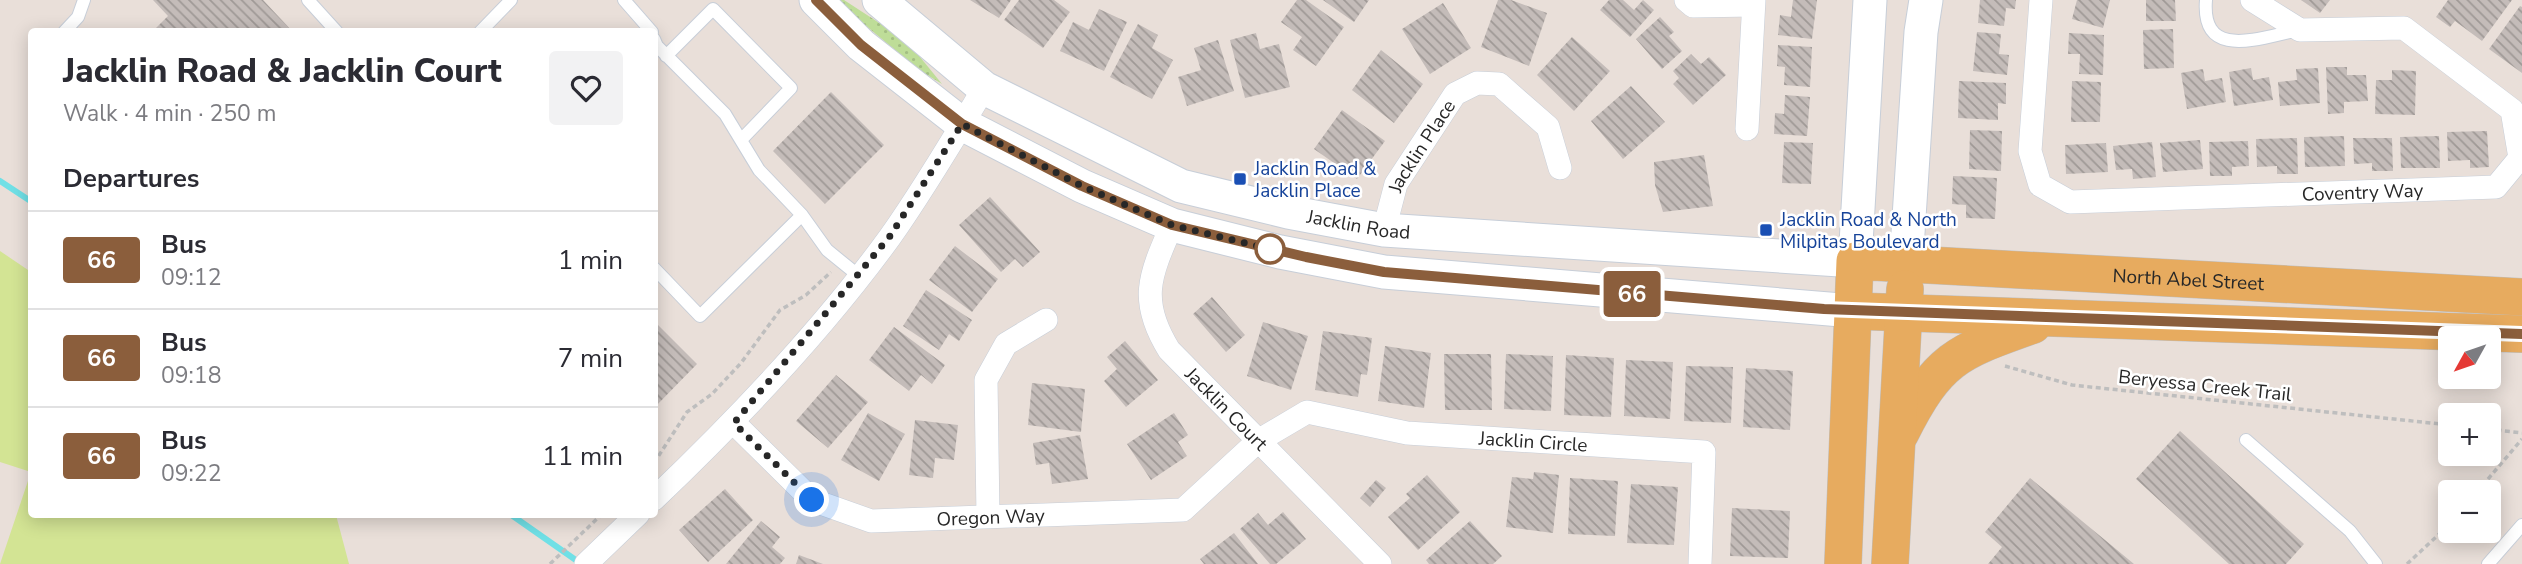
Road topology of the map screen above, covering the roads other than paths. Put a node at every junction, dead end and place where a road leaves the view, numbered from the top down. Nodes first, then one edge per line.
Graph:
1 (84, 0) edge
2 (308, 0) edge
3 (510, 0) edge
4 (624, 0) edge
5 (816, 0) edge
6 (879, 0) edge
7 (1686, 0) edge
8 (1870, 0) edge
9 (1926, 0) edge
10 (2042, 0) edge
11 (2206, 0) edge
12 (2252, 0) edge
13 (1754, 3) edge
14 (68, 28) edge
15 (333, 28) edge
16 (484, 28) edge
17 (648, 28) edge
18 (2300, 30) junction
19 (658, 45) edge
20 (666, 56) junction
21 (984, 88) junction
22 (962, 124) junction
23 (1747, 129) dead end
24 (741, 140) junction
25 (1560, 169) dead end
26 (802, 215) junction
27 (1172, 225) junction
28 (1384, 230) junction
29 (1855, 261) junction
30 (1906, 264) junction
31 (658, 272) edge
32 (859, 276) junction
33 (2522, 297) edge
34 (1853, 311) junction
35 (1903, 313) junction
36 (2052, 318) junction
37 (1046, 320) dead end
38 (2522, 334) edge
39 (734, 423) junction
40 (2246, 440) dead end
41 (1258, 441) junction
42 (1895, 444) junction
43 (658, 495) edge
44 (988, 516) junction
45 (632, 521) edge
46 (2522, 525) edge
47 (586, 564) edge
48 (1380, 564) edge
49 (1700, 564) edge
50 (1843, 564) edge
51 (1889, 564) edge
52 (2376, 564) edge
53 (2488, 564) edge

1 - 14 lane
2 - 15 lane
3 - 16 lane
4 - 17 lane
5 - 22 main road
6 - 21 main road, Jacklin Road
7 - 13 street
8 - 29 main road
9 - 30 main road
10 - 18 street, Coventry Way
11 - 18 lane
12 - 18 street
13 - 23 street
19 - 20 lane
20 - 24 lane
20 - 24 lane
21 - 22 street
21 - 28 main road, Jacklin Road
22 - 27 main road
22 - 32 street
24 - 26 lane
25 - 28 street, Jacklin Place
26 - 31 lane
26 - 32 lane
27 - 34 main road
27 - 41 street, Jacklin Court
28 - 29 main road, Jacklin Road
29 - 30 main road, North Abel Street
29 - 34 main road
30 - 33 main road, North Abel Street
30 - 35 main road
32 - 39 street
34 - 35 main road
34 - 50 main road
35 - 36 main road
35 - 42 main road
36 - 38 main road
36 - 42 main road
37 - 44 street
39 - 43 street
39 - 44 street, Oregon Way
40 - 52 lane
41 - 44 street, Oregon Way
41 - 48 street, Jacklin Court
41 - 49 street, Jacklin Circle
42 - 51 main road
45 - 47 street
46 - 53 lane

